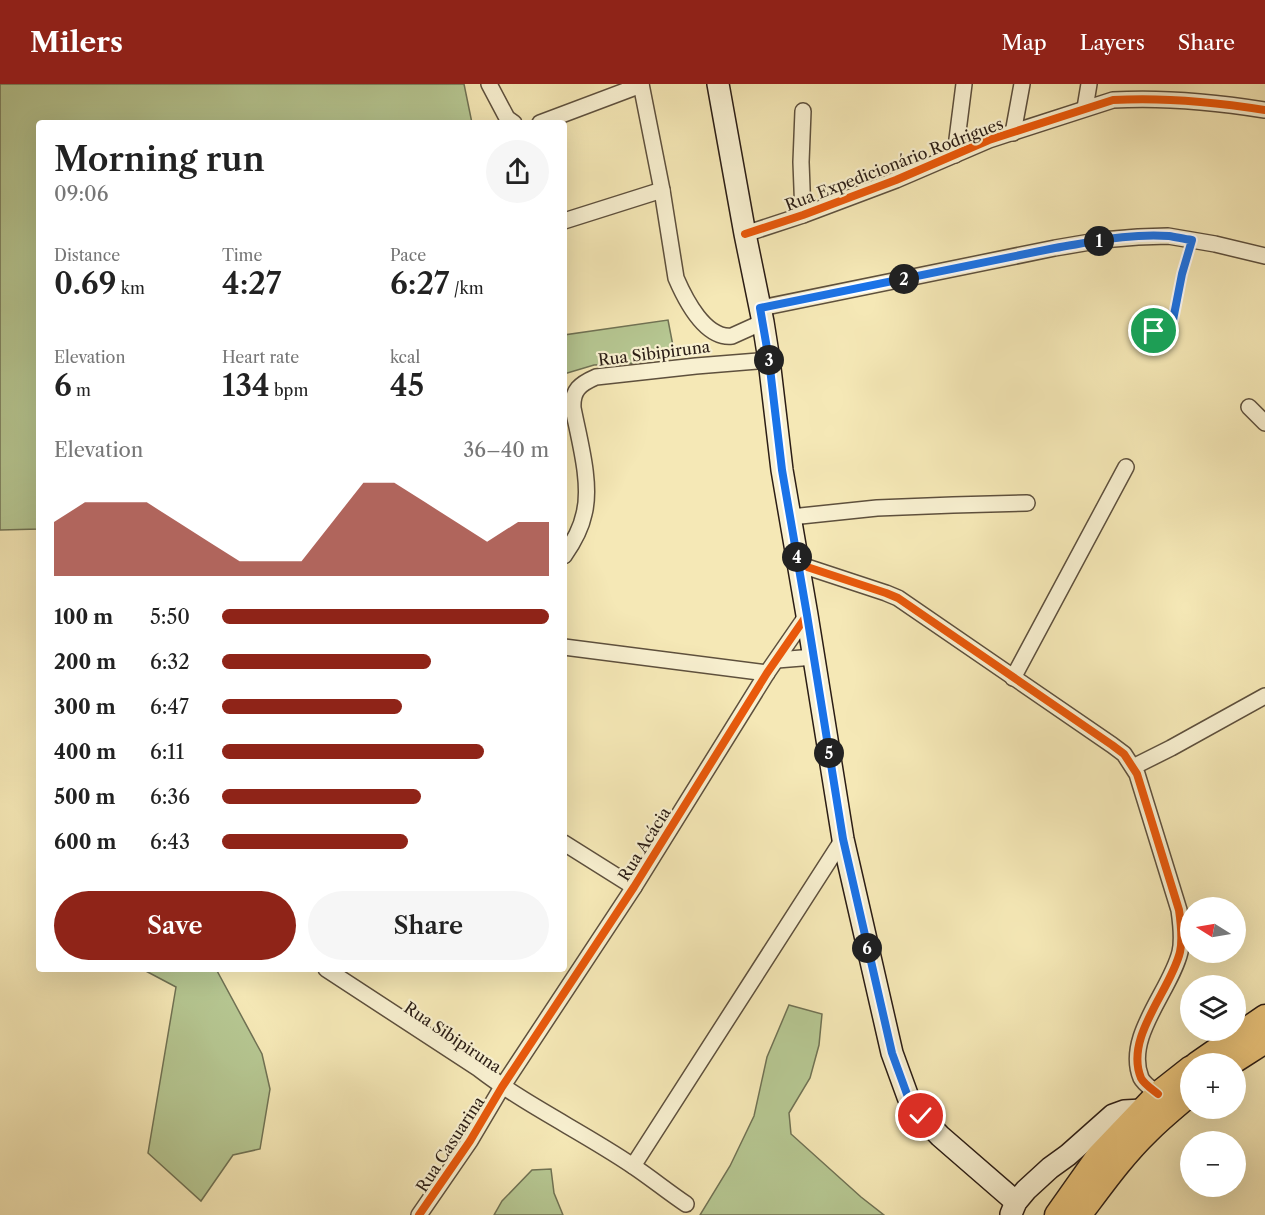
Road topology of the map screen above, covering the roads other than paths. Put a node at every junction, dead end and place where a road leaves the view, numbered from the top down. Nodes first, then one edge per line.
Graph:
1 (489, 84) edge
2 (718, 84) edge
3 (964, 84) edge
4 (1022, 84) edge
5 (1089, 84) edge
6 (641, 85) edge
7 (1085, 108) junction
8 (1265, 110) edge
9 (803, 111) dead end
10 (510, 120) edge
11 (548, 120) edge
12 (1013, 132) junction
13 (955, 155) junction
14 (662, 190) junction
15 (803, 215) junction
16 (567, 220) edge
17 (745, 234) junction
18 (1192, 240) junction
19 (1265, 256) edge
20 (762, 315) junction
21 (1142, 338) dead end
22 (769, 360) junction
23 (1249, 407) dead end
24 (1265, 423) edge
25 (1126, 467) dead end
26 (1027, 503) dead end
27 (791, 517) junction
28 (567, 551) edge
29 (798, 564) junction
30 (807, 615) junction
31 (567, 647) edge
32 (814, 657) junction
33 (777, 660) junction
34 (767, 673) junction
35 (1013, 678) junction
36 (1265, 696) edge
37 (1133, 767) junction
38 (843, 839) junction
39 (567, 845) edge
40 (633, 886) junction
41 (345, 974) edge
42 (1265, 1008) edge
43 (1259, 1029) edge
44 (1216, 1053) edge
45 (1238, 1053) edge
46 (1180, 1077) edge
47 (502, 1087) junction
48 (1150, 1102) junction
49 (1180, 1102) edge
50 (633, 1166) junction
51 (686, 1204) dead end
52 (1013, 1208) edge
53 (419, 1215) edge
54 (1057, 1215) edge
55 (1079, 1215) edge

1 - 10 street
2 - 17 main road
3 - 13 street
4 - 12 street
5 - 7 street
6 - 11 street
6 - 14 street
7 - 8 street, Rua Expedicionário Rodrigues
7 - 12 street, Rua Expedicionário Rodrigues
9 - 15 street
12 - 13 street, Rua Expedicionário Rodrigues
13 - 15 street, Rua Expedicionário Rodrigues
14 - 16 street
14 - 20 street
15 - 17 street, Rua Expedicionário Rodrigues
17 - 20 main road
18 - 19 street
18 - 20 street
18 - 21 lane
20 - 22 main road
22 - 27 main road
22 - 28 street, Rua Sibipiruna
23 - 24 street
25 - 35 street
26 - 27 street
27 - 29 main road
29 - 30 main road
29 - 35 street
30 - 32 main road
30 - 33 street, Rua Acácia
31 - 34 street
32 - 33 street
32 - 38 main road
33 - 34 street, Rua Acácia
34 - 40 street, Rua Acácia
35 - 37 street
36 - 37 street
37 - 48 street
38 - 50 street
38 - 52 main road
39 - 40 street
40 - 47 street, Rua Acácia
41 - 47 street, Rua Sibipiruna
42 - 43 street
43 - 44 highway
43 - 45 highway
46 - 48 highway
47 - 50 street, Rua Sibipiruna
47 - 53 street, Rua Casuarina
48 - 52 main road
48 - 54 highway
49 - 55 highway
50 - 51 street, Rua Sibipiruna

